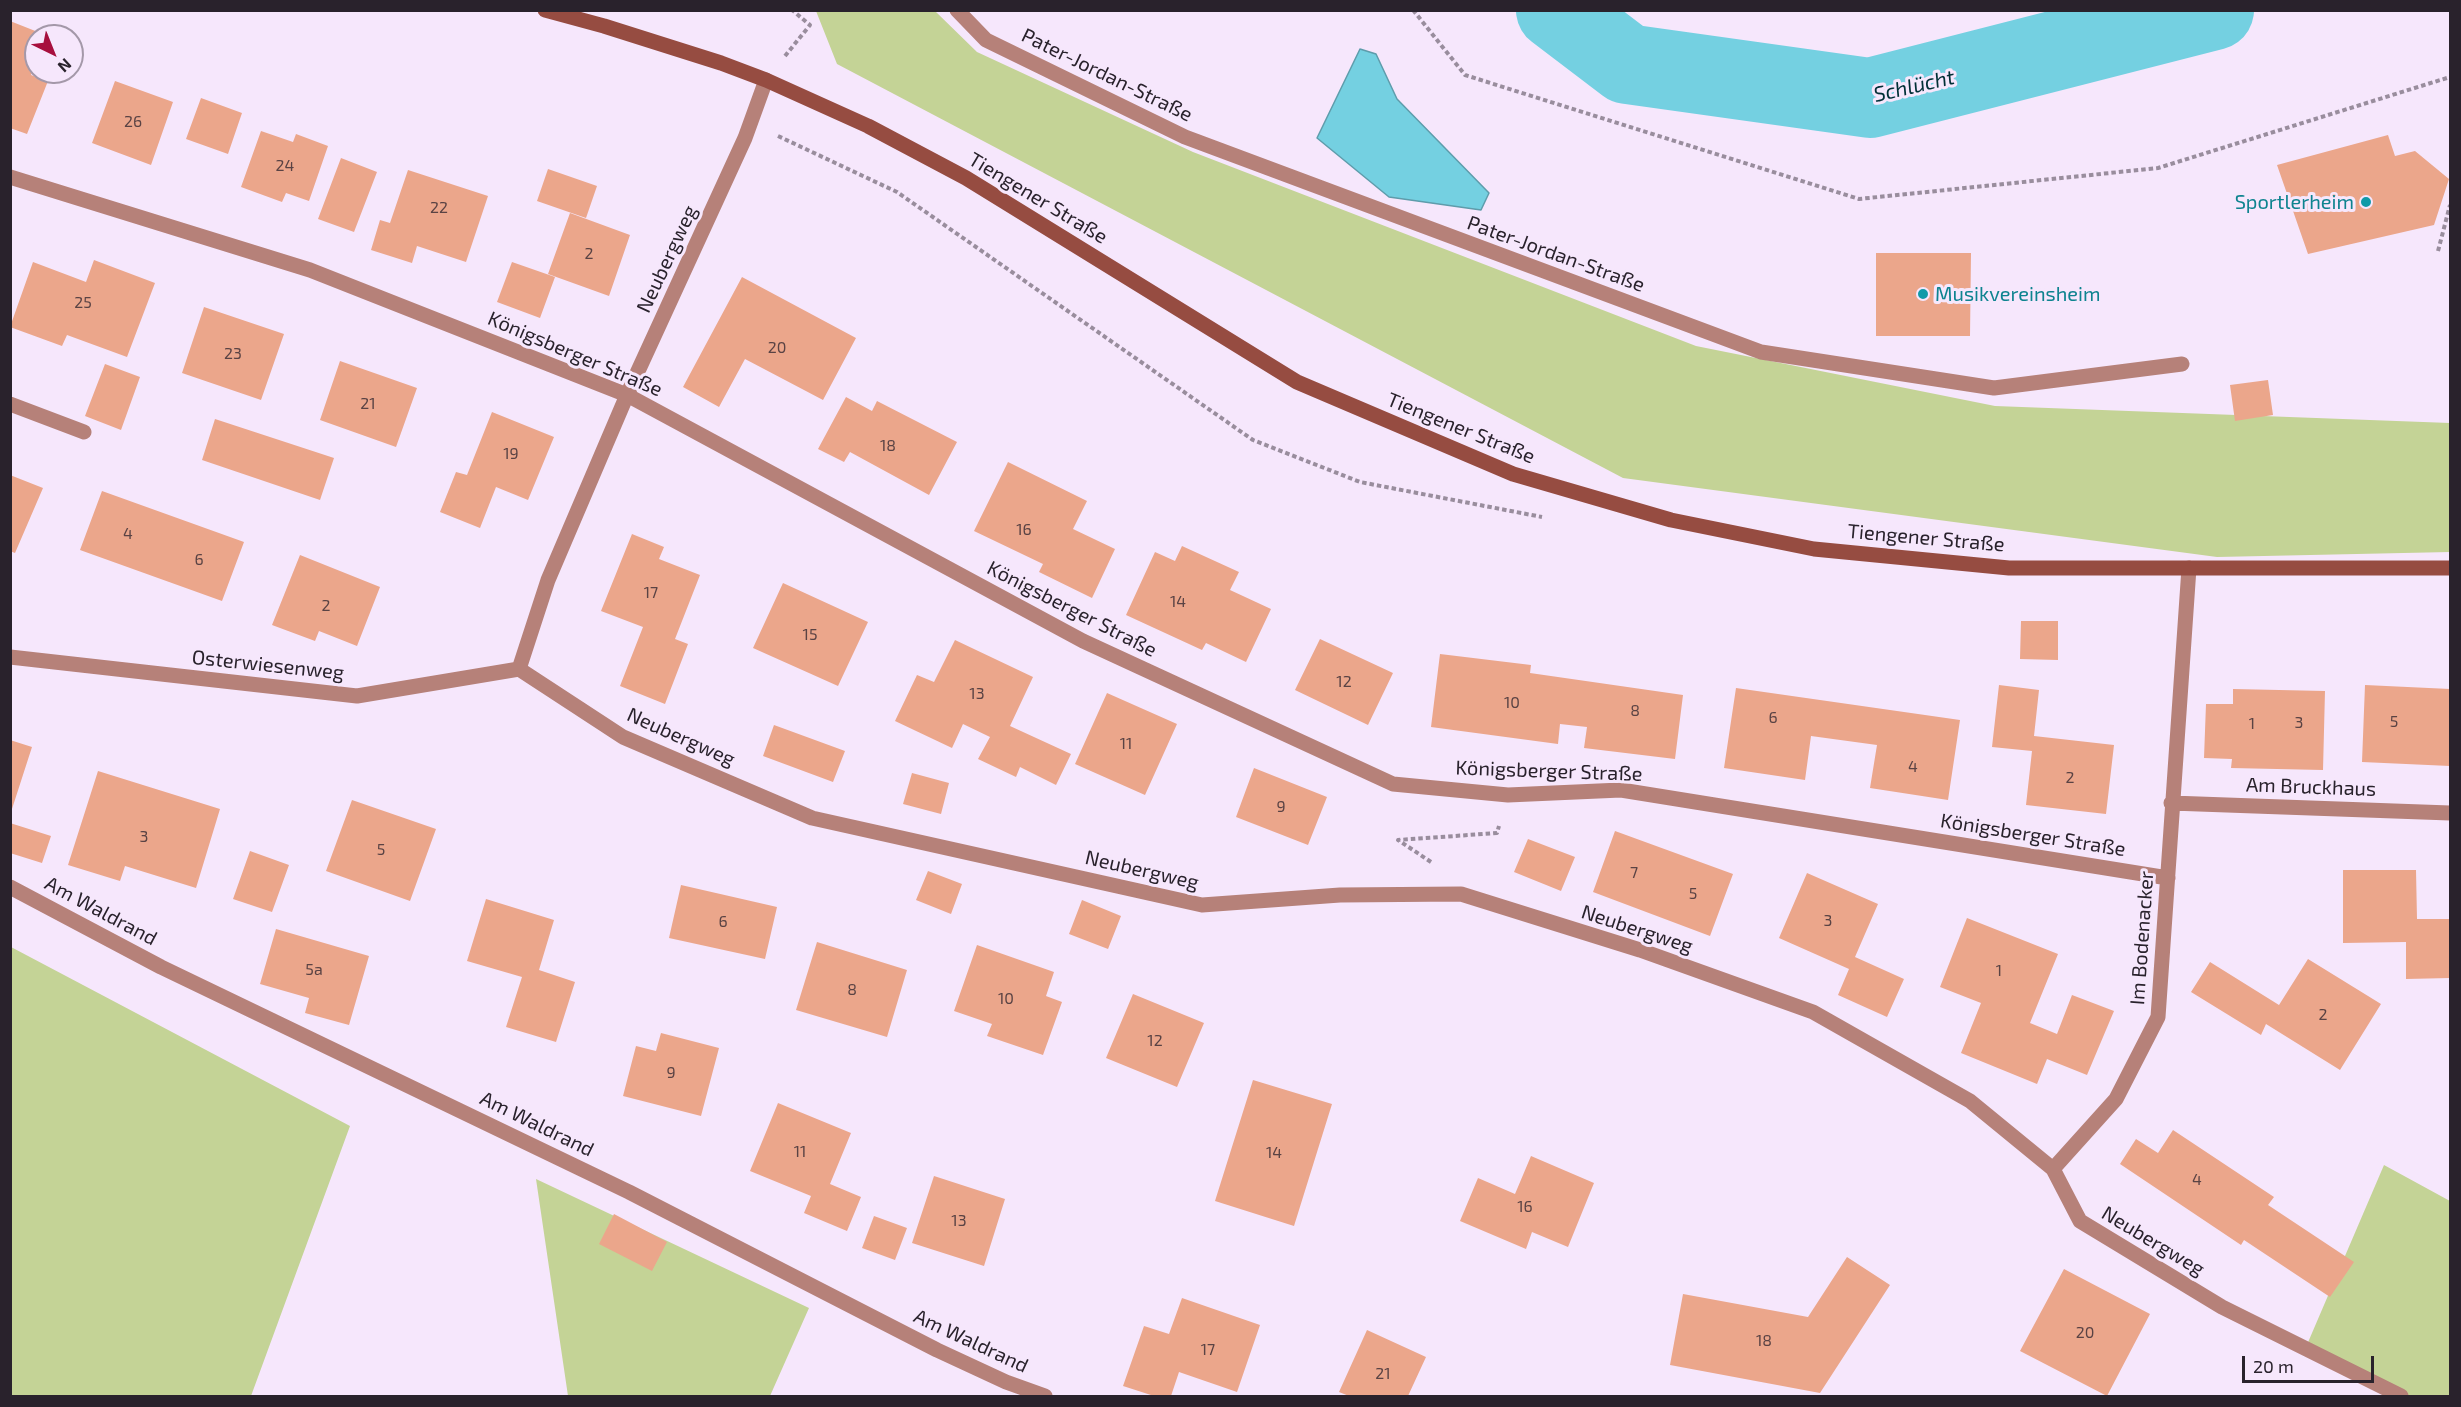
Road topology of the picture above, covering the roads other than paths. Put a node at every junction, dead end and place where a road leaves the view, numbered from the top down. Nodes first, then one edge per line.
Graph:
1 (545, 10) edge
2 (957, 10) edge
3 (766, 80) junction
4 (10, 177) edge
5 (2182, 364) dead end
6 (627, 395) junction
7 (10, 404) edge
8 (84, 432) dead end
9 (2189, 568) junction
10 (2451, 568) edge
11 (10, 657) edge
12 (519, 669) junction
13 (2171, 803) junction
14 (2451, 813) edge
15 (2168, 878) junction
16 (10, 887) edge
17 (2053, 1169) junction
18 (1045, 1396) edge
19 (2402, 1396) edge

1 - 3 main road, Tiengener Straße
2 - 5 street, Pater-Jordan-Straße
3 - 6 street, Neubergweg
3 - 9 main road, Tiengener Straße
4 - 6 street, Königsberger Straße
6 - 12 street, Neubergweg
6 - 15 street, Königsberger Straße
7 - 8 street
9 - 10 main road, Tiengener Straße
9 - 13 street, Im Bodenacker
11 - 12 street, Osterwiesenweg
12 - 17 street, Neubergweg
13 - 14 street, Am Bruckhaus
13 - 15 street, Im Bodenacker
15 - 17 street, Im Bodenacker
16 - 18 street, Am Waldrand
17 - 19 street, Neubergweg

